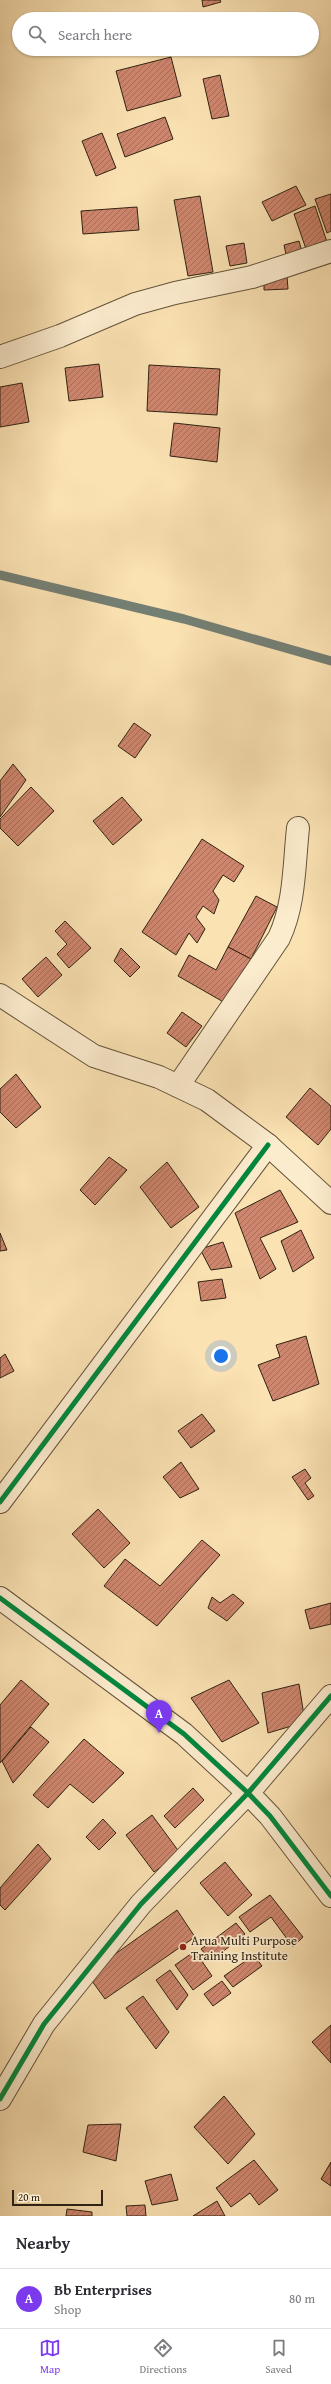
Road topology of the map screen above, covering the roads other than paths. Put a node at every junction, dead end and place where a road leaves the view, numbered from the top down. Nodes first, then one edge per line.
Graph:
1 (331, 251) edge
2 (0, 357) edge
3 (298, 828) dead end
4 (0, 995) edge
5 (178, 1086) junction
6 (268, 1145) junction
7 (331, 1202) edge
8 (0, 1502) edge
9 (0, 1598) edge
10 (331, 1696) edge
11 (248, 1793) junction
12 (331, 1896) edge
13 (0, 2099) edge

1 - 2 street
3 - 5 street
4 - 5 street
5 - 6 street
6 - 7 street
6 - 8 street
9 - 11 street
10 - 11 street
11 - 12 street
11 - 13 street

